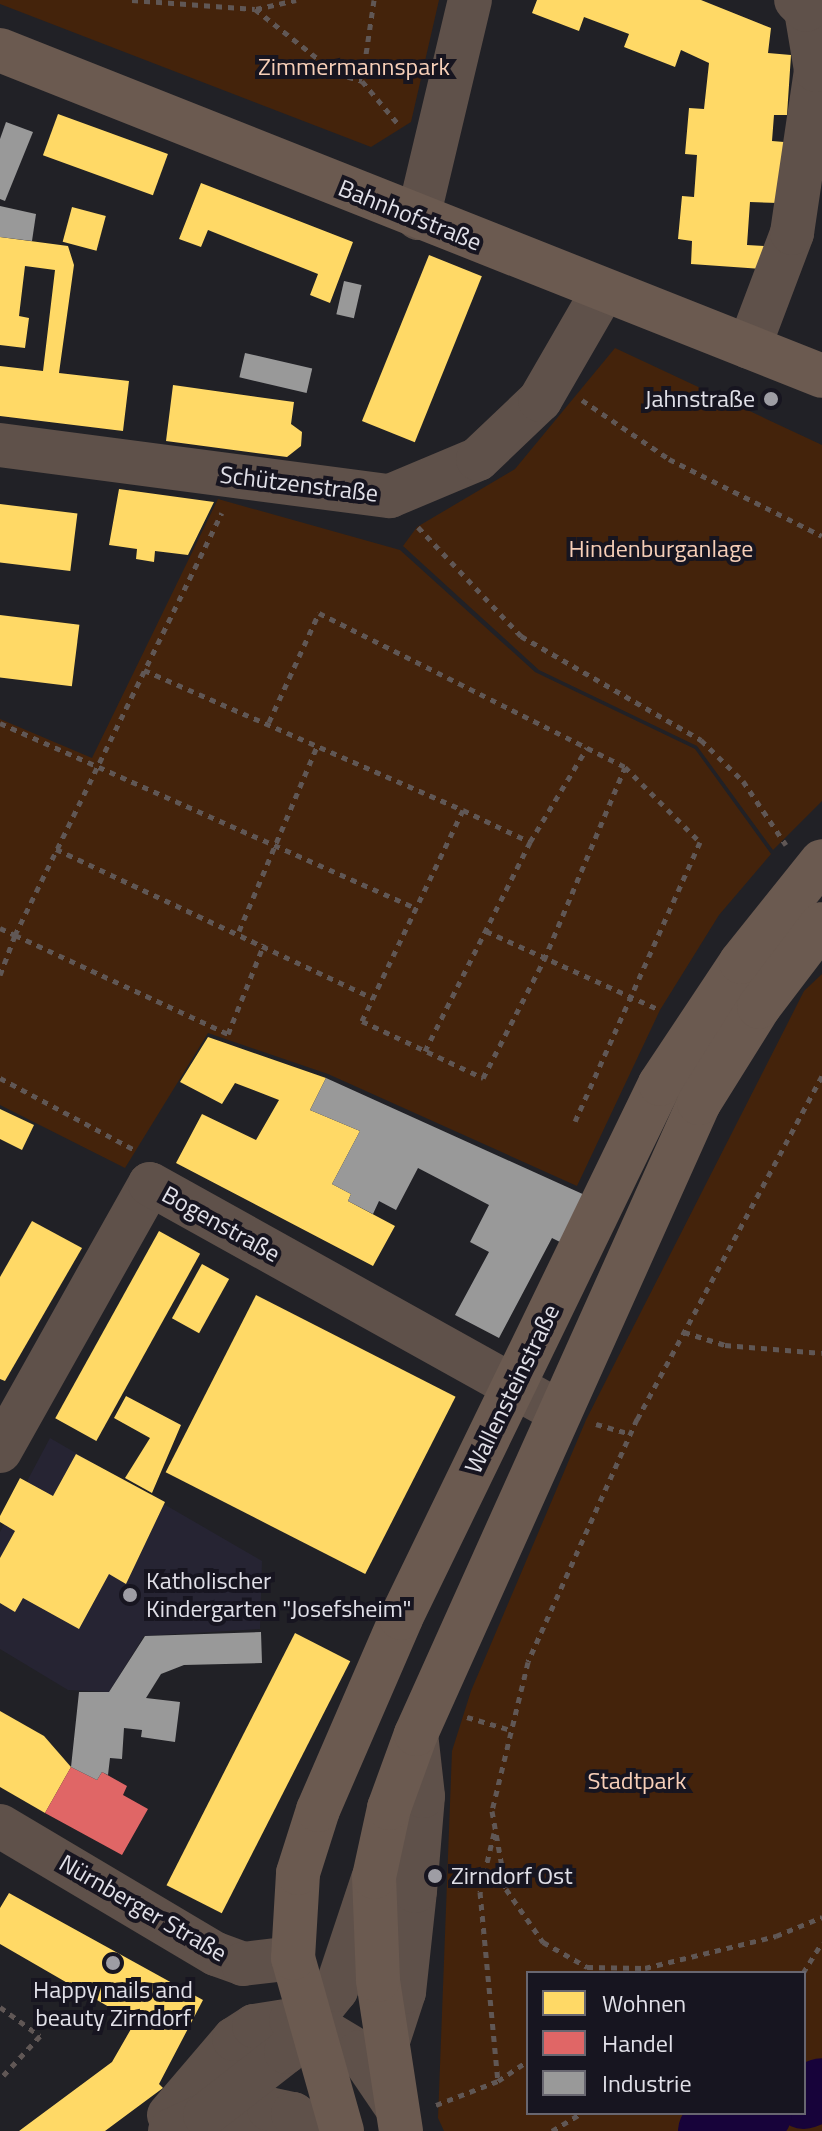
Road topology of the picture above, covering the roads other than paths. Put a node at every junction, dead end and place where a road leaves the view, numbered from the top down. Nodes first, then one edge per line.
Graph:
1 (470, 0) edge
2 (796, 0) edge
3 (0, 50) edge
4 (418, 218) junction
5 (603, 291) junction
6 (749, 347) junction
7 (822, 376) edge
8 (0, 445) edge
9 (815, 869) edge
10 (822, 924) edge
11 (512, 1387) junction
12 (576, 1418) junction
13 (0, 1451) edge
14 (433, 1723) junction
15 (6, 1842) edge
16 (374, 1877) junction
17 (293, 1958) junction
18 (309, 2022) junction
19 (254, 2026) junction
20 (387, 2044) junction
21 (407, 2115) edge
22 (187, 2123) edge
23 (153, 2131) edge
24 (319, 2131) edge
25 (342, 2131) edge

1 - 4 street
2 - 6 street
3 - 4 main road, Bahnhofstraße
4 - 5 main road, Bahnhofstraße
5 - 6 main road, Bahnhofstraße
5 - 8 street, Schützenstraße
6 - 7 main road, Bahnhofstraße
9 - 11 main road, Wallensteinstraße
10 - 12 main road, Wallensteinstraße
11 - 12 street, Bogenstraße
11 - 13 street, Bogenstraße
11 - 17 main road, Wallensteinstraße
12 - 14 main road, Wallensteinstraße
14 - 16 main road, Wallensteinstraße
14 - 20 street
15 - 17 street, Nürnberger Straße
16 - 17 street, Wallensteinstraße
16 - 18 street, Wallensteinstraße
16 - 20 main road, Wallensteinstraße
17 - 18 main road, Wallensteinstraße
17 - 19 street, Wallensteinstraße
18 - 19 street
18 - 21 street
18 - 22 street, Wallensteinstraße
18 - 25 main road, Wallensteinstraße
19 - 23 street, Wallensteinstraße
20 - 21 main road, Wallensteinstraße
22 - 24 street

